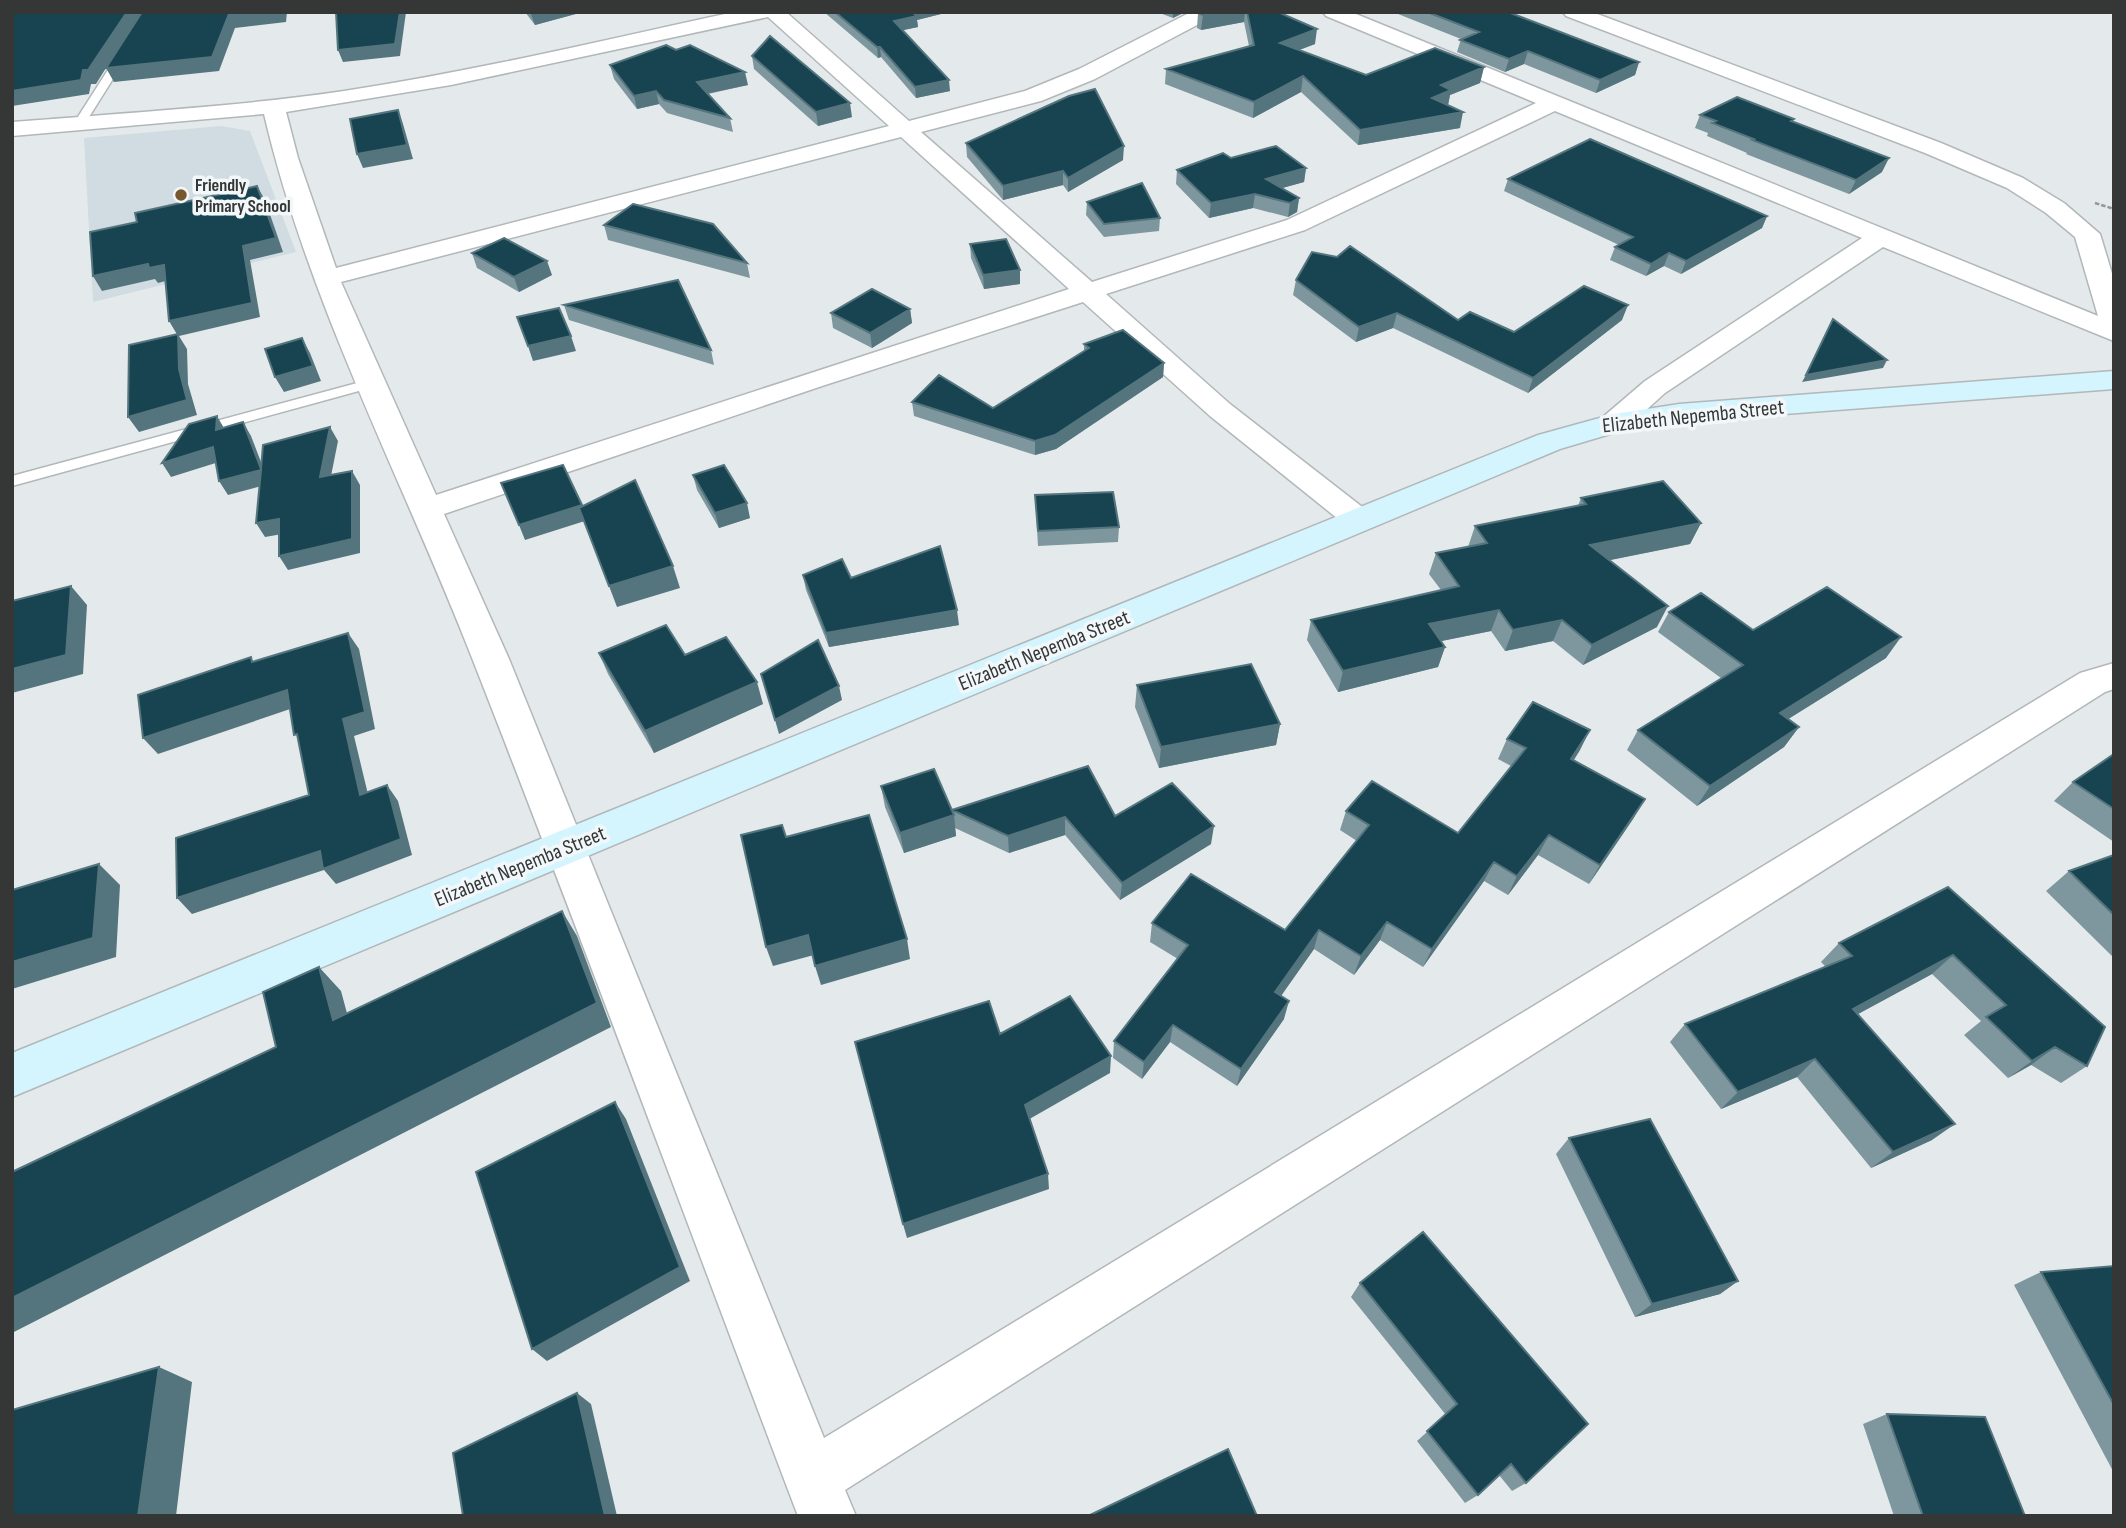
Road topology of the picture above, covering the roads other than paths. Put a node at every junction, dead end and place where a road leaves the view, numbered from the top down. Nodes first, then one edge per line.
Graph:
1 (150, 12) edge
2 (763, 12) edge
3 (774, 12) edge
4 (1207, 12) edge
5 (1334, 12) edge
6 (1573, 12) edge
7 (682, 20) edge
8 (1553, 104) junction
9 (272, 106) junction
10 (80, 123) junction
11 (12, 129) edge
12 (905, 130) junction
13 (1881, 238) junction
14 (326, 278) junction
15 (1088, 292) junction
16 (2114, 326) edge
17 (2114, 333) edge
18 (2114, 380) edge
19 (372, 383) junction
20 (1614, 423) junction
21 (12, 481) edge
22 (426, 509) junction
23 (1359, 520) junction
24 (2114, 676) edge
25 (564, 848) junction
26 (12, 1075) edge
27 (820, 1497) edge

1 - 10 lane
2 - 7 street
3 - 12 street
4 - 12 street
5 - 8 street
6 - 16 street
7 - 9 street
8 - 13 street
8 - 15 street
9 - 10 street
9 - 14 street
10 - 11 street
12 - 14 street
12 - 15 street
13 - 17 street
13 - 20 street
14 - 19 street
15 - 22 street
15 - 23 street
18 - 20 street, Elizabeth Nepemba Street
19 - 21 lane
19 - 22 street
20 - 23 street, Elizabeth Nepemba Street
22 - 25 street
23 - 25 street, Elizabeth Nepemba Street
24 - 27 street
25 - 26 street, Elizabeth Nepemba Street
25 - 27 street

